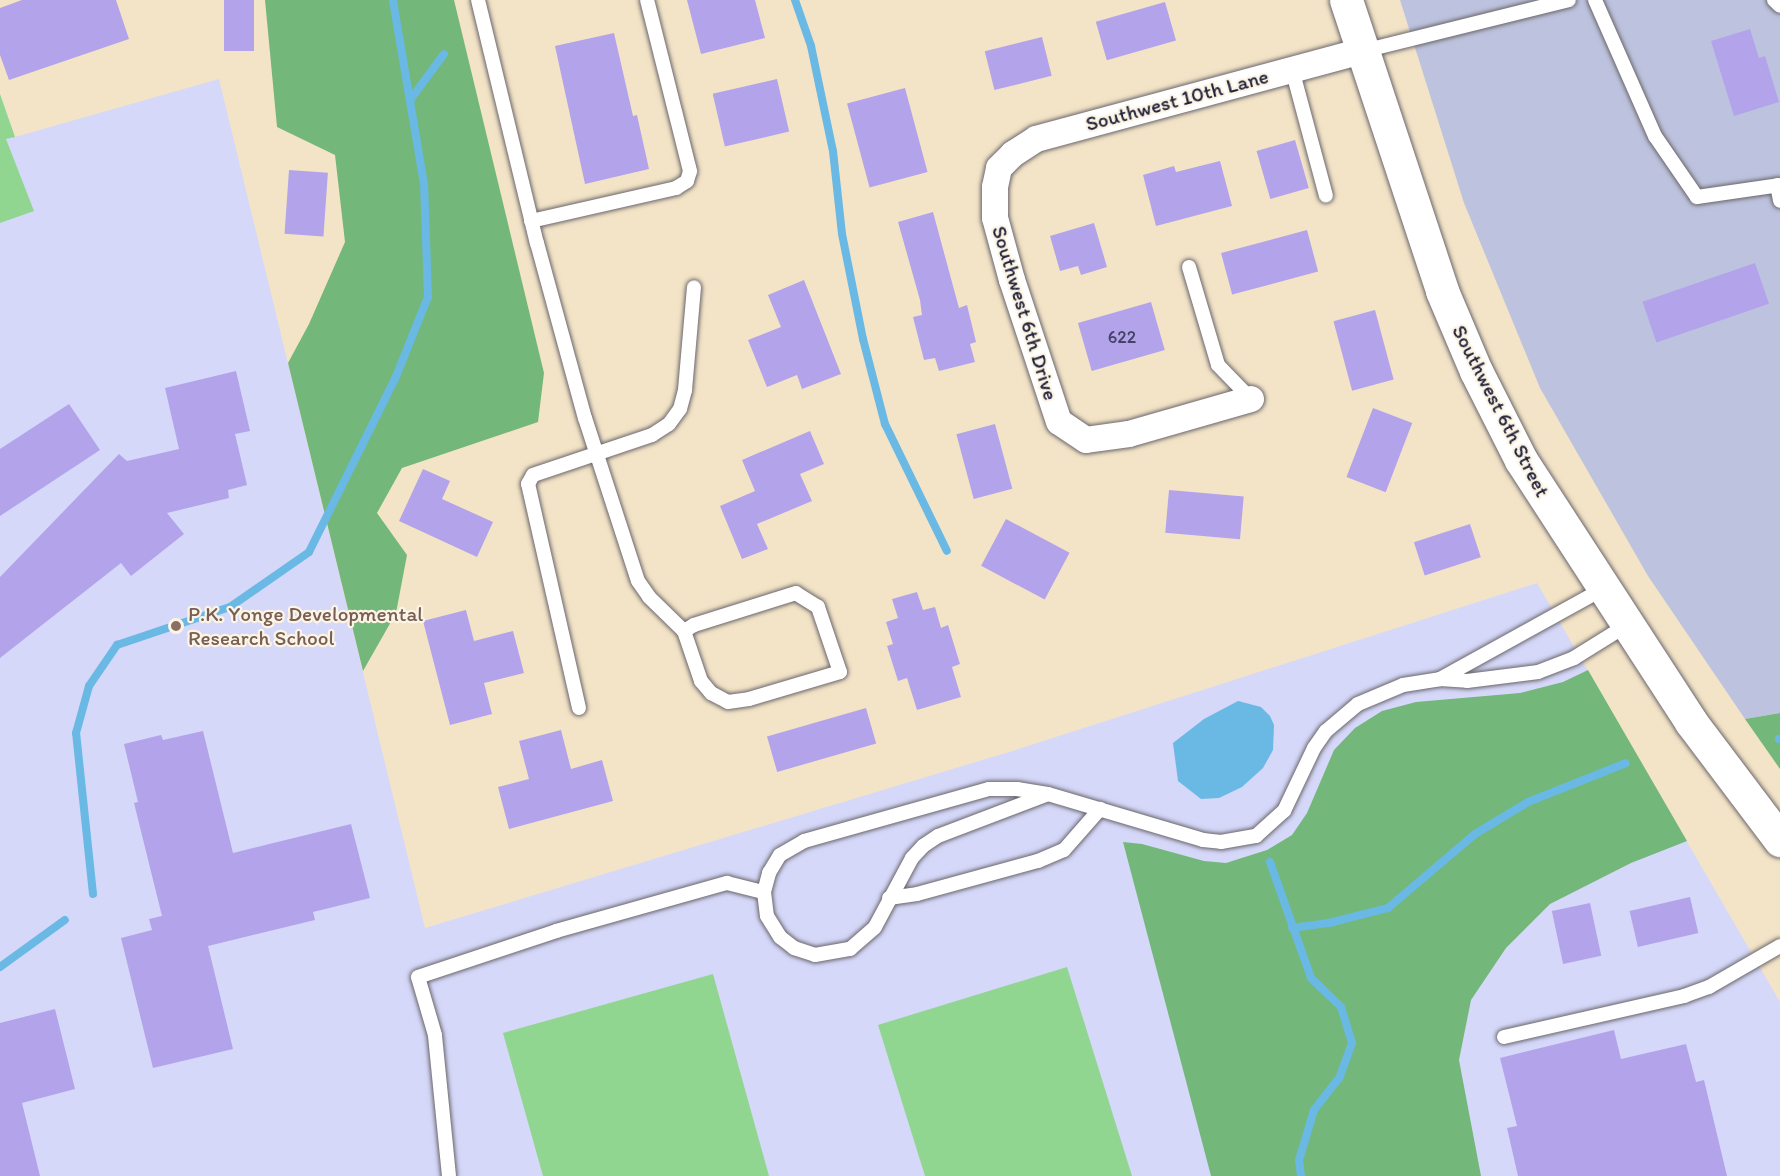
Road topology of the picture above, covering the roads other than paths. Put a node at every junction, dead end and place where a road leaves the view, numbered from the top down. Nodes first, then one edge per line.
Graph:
1 (478, 0) edge
2 (647, 0) edge
3 (1346, 0) edge
4 (1569, 0) edge
5 (1595, 0) edge
6 (1774, 0) edge
7 (1780, 6) edge
8 (1363, 51) junction
9 (1292, 69) junction
10 (999, 168) joint
11 (1779, 185) edge
12 (1326, 196) dead end
13 (1780, 201) edge
14 (531, 221) junction
15 (1189, 267) dead end
16 (694, 287) dead end
17 (1251, 399) joint
18 (597, 456) junction
19 (1603, 589) junction
20 (1627, 625) junction
21 (684, 631) junction
22 (1440, 679) junction
23 (579, 708) dead end
24 (1048, 794) junction
25 (1100, 809) junction
26 (1780, 840) edge
27 (764, 892) junction
28 (889, 898) junction
29 (1780, 946) edge
30 (1504, 1036) dead end
31 (449, 1176) edge

1 - 14 lane
2 - 14 lane
3 - 8 street, Southwest 6th Street
4 - 8 lane
5 - 11 lane
6 - 7 lane
8 - 9 street, Southwest 10th Lane
8 - 19 street, Southwest 6th Street
9 - 10 street, Southwest 10th Lane
9 - 12 lane
10 - 17 street, Southwest 6th Drive
11 - 13 lane
14 - 18 lane
15 - 17 lane
16 - 18 lane
18 - 21 lane
18 - 23 lane
19 - 20 street, Southwest 6th Street
19 - 22 lane
20 - 22 lane
20 - 26 street, Southwest 6th Street
21 - 21 lane
22 - 25 lane
24 - 25 lane
24 - 27 lane
24 - 28 lane
25 - 28 lane
27 - 28 lane
27 - 31 lane
29 - 30 lane

